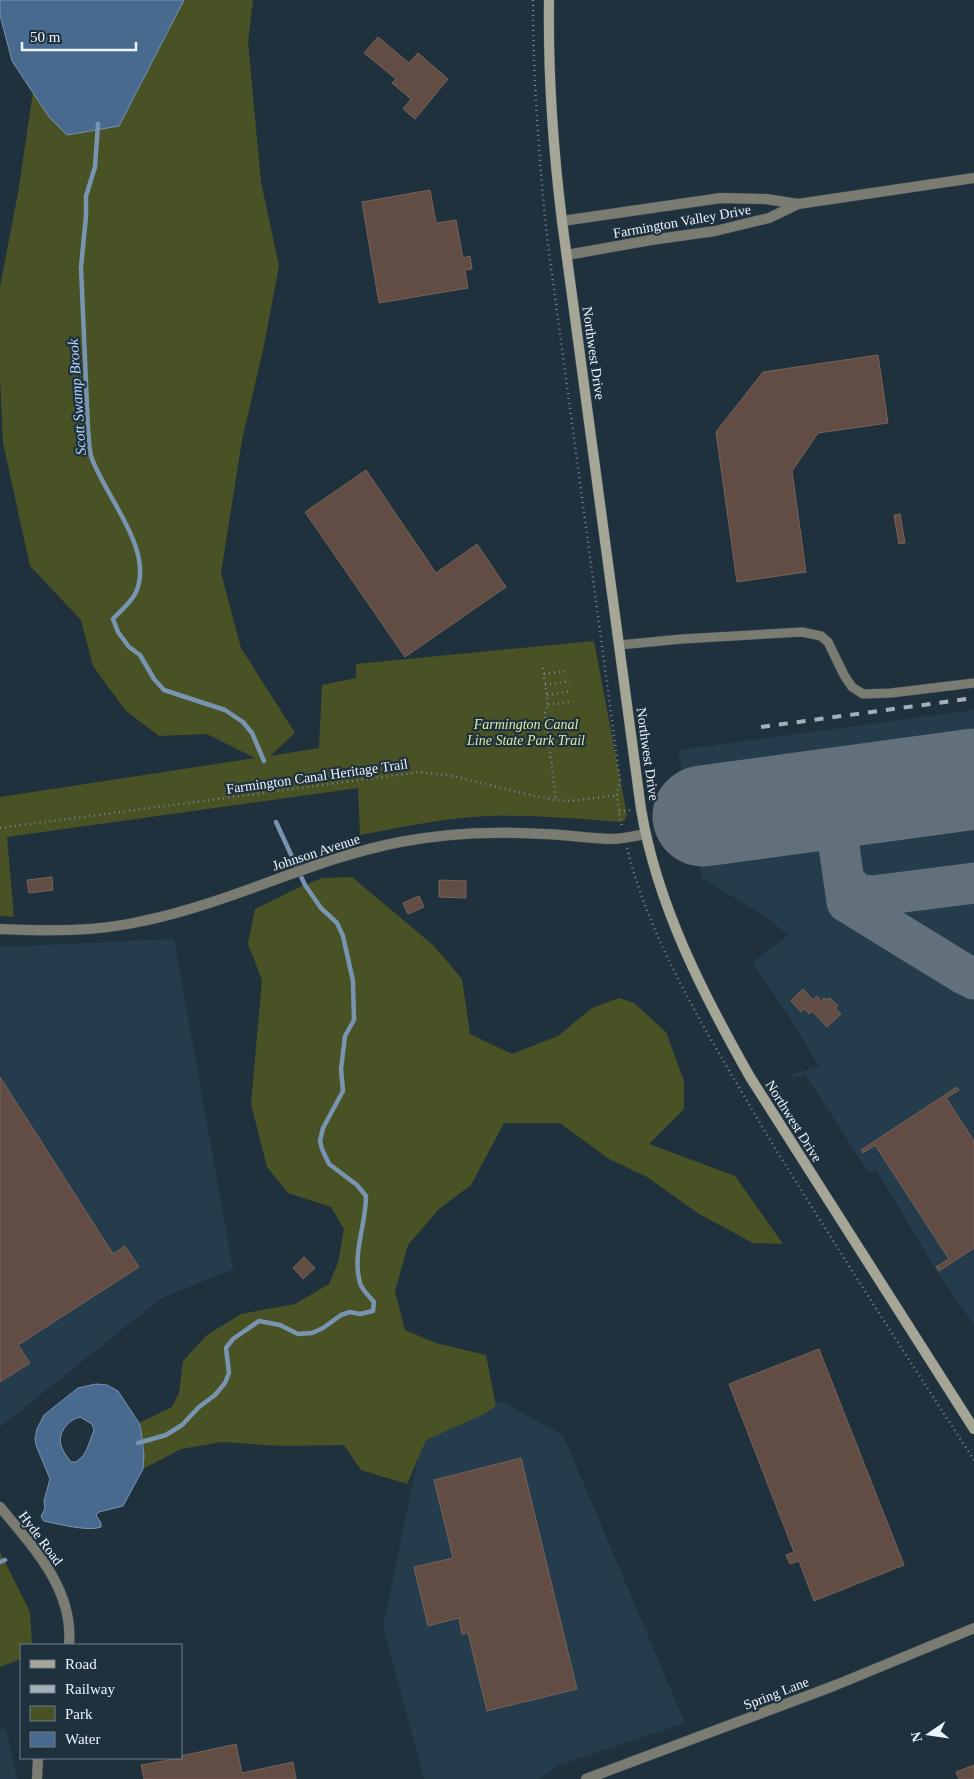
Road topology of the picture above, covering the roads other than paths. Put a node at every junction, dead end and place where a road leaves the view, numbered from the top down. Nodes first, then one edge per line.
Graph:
1 (549, 0) edge
2 (974, 178) edge
3 (798, 204) junction
4 (562, 221) junction
5 (567, 255) junction
6 (619, 646) junction
7 (974, 683) edge
8 (645, 834) junction
9 (0, 929) edge
10 (974, 1429) edge
11 (0, 1507) edge
12 (974, 1628) edge
13 (69, 1644) edge
14 (38, 1759) edge
15 (37, 1779) edge
16 (586, 1779) edge

1 - 4 main road, Northwest Drive
2 - 3 street, Farmington Valley Drive
3 - 4 street, Farmington Valley Drive
3 - 5 street, Farmington Valley Drive
4 - 5 main road, Northwest Drive
5 - 6 main road, Northwest Drive
6 - 7 lane
6 - 8 main road, Northwest Drive
8 - 9 street, Johnson Avenue
8 - 10 main road, Northwest Drive
11 - 13 street, Hyde Road
12 - 16 street, Spring Lane
14 - 15 street

